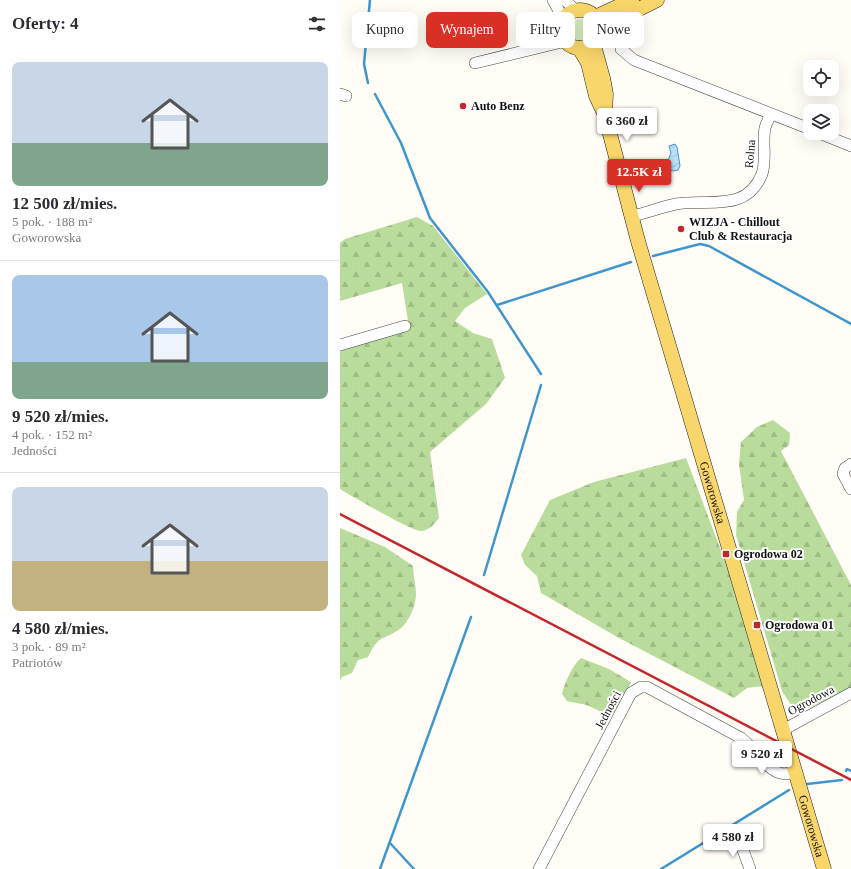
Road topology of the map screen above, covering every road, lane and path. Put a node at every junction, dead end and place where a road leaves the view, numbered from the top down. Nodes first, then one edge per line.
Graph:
1 (553, 0) edge
2 (565, 0) edge
3 (632, 0) edge
4 (656, 0) edge
5 (576, 11) joint
6 (560, 12) edge
7 (588, 12) edge
8 (606, 12) edge
9 (633, 12) edge
10 (575, 47) edge
11 (583, 47) edge
12 (538, 48) edge
13 (579, 48) junction
14 (598, 48) edge
15 (621, 49) dead end
16 (475, 63) dead end
17 (770, 114) junction
18 (605, 116) junction
19 (803, 126) edge
20 (836, 140) edge
21 (851, 146) edge
22 (632, 216) junction
23 (405, 326) dead end
24 (340, 345) edge
25 (851, 464) edge
26 (851, 489) edge
27 (851, 693) edge
28 (783, 730) junction
29 (796, 772) junction
30 (739, 839) dead end
31 (539, 869) edge
32 (750, 869) edge
33 (824, 869) edge

1 - 6 street
2 - 5 street
3 - 8 main road
4 - 9 main road
5 - 7 main road
10 - 13 main road
11 - 13 main road
12 - 16 street
13 - 18 main road, Goworowska
14 - 18 main road, Goworowska
15 - 17 street
17 - 19 street
17 - 22 street, Rolna
18 - 22 main road, Goworowska
20 - 21 street
22 - 28 main road, Goworowska
23 - 24 street
25 - 26 street
27 - 28 street, Ogrodowa
28 - 29 main road, Goworowska
29 - 31 street, Jedności
29 - 33 main road, Goworowska
30 - 32 street

